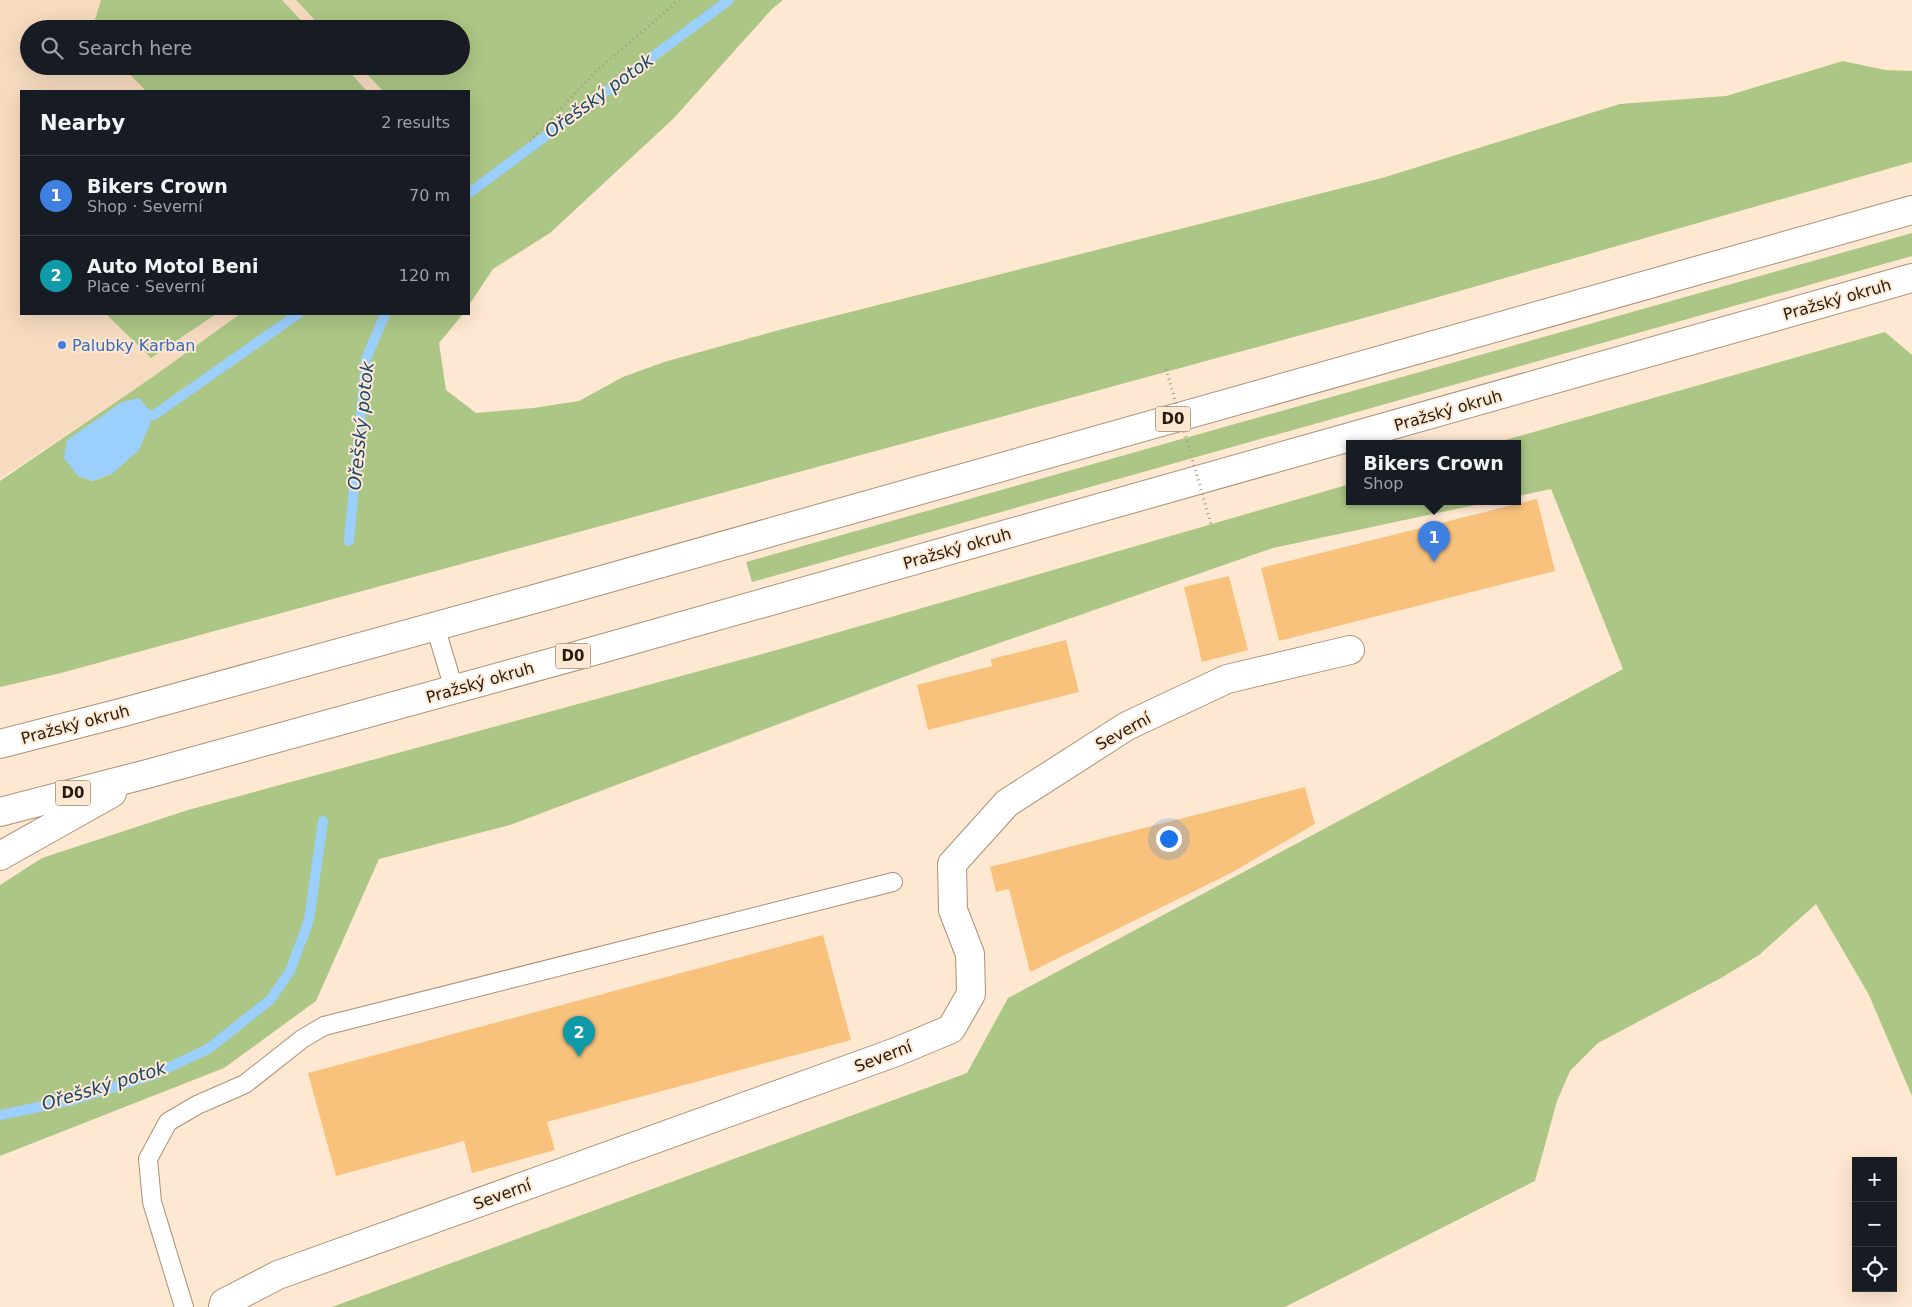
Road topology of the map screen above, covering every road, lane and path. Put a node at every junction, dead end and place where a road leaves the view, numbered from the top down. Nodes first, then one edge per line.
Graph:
1 (679, 0) edge
2 (530, 141) dead end
3 (1912, 210) edge
4 (1912, 278) edge
5 (1166, 369) dead end
6 (1211, 524) dead end
7 (435, 626) junction
8 (1350, 650) dead end
9 (454, 690) junction
10 (0, 744) edge
11 (146, 774) junction
12 (0, 812) edge
13 (0, 856) edge
14 (893, 882) dead end
15 (184, 1307) edge
16 (222, 1307) edge

1 - 2 path
3 - 7 main road, Pražský okruh / D0
4 - 9 main road, Pražský okruh / D0
5 - 6 path, bridge
7 - 9 lane
7 - 10 main road, Pražský okruh / D0
8 - 16 main road, Severní
9 - 11 main road, Pražský okruh / D0
11 - 12 main road, Pražský okruh / D0
11 - 13 main road
14 - 15 lane

